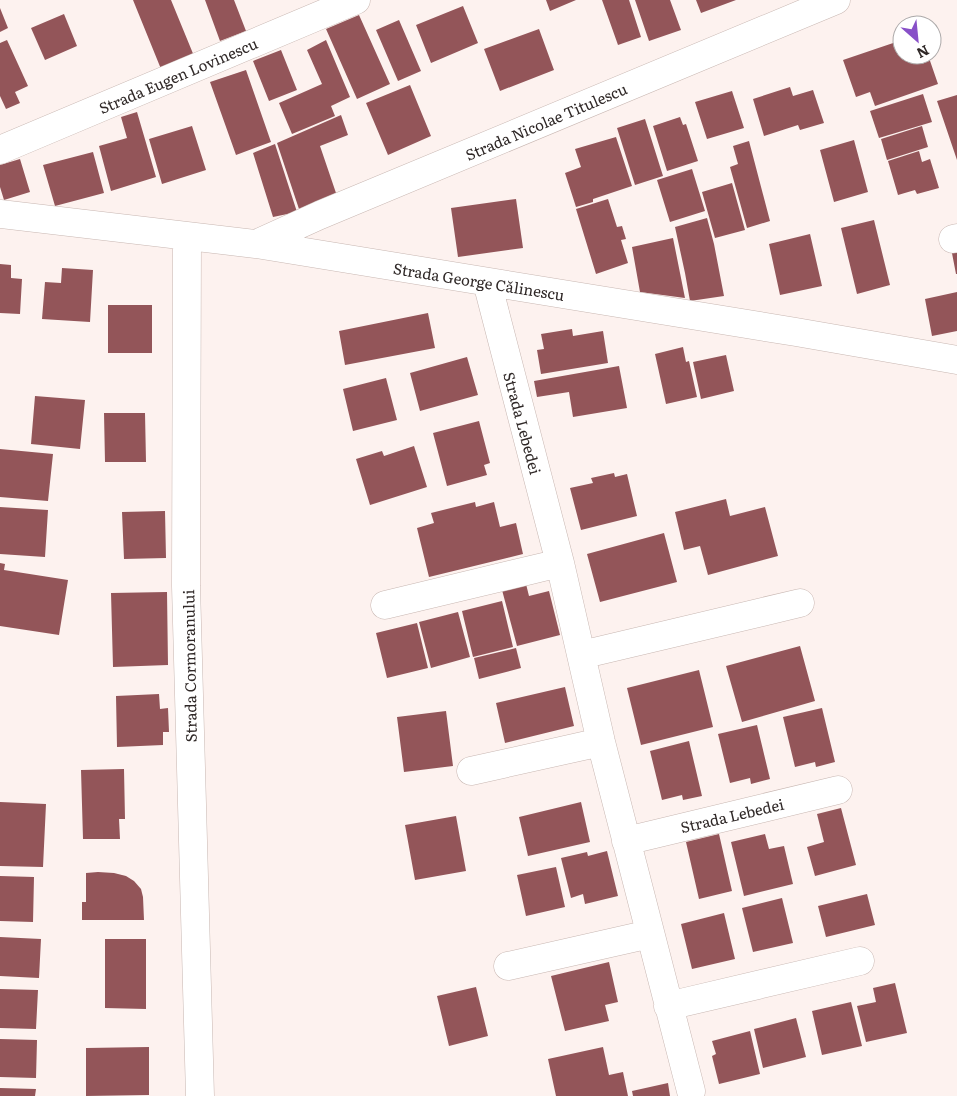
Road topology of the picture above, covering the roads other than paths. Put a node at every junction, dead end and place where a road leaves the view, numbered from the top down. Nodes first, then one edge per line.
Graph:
1 (356, 0) edge
2 (836, 0) edge
3 (0, 150) edge
4 (0, 214) edge
5 (187, 236) junction
6 (256, 244) junction
7 (487, 282) junction
8 (957, 360) edge
9 (560, 563) junction
10 (800, 603) dead end
11 (385, 605) dead end
12 (581, 655) junction
13 (601, 742) junction
14 (472, 771) dead end
15 (838, 790) dead end
16 (626, 840) junction
17 (650, 934) junction
18 (860, 961) dead end
19 (508, 966) dead end
20 (668, 1006) junction
21 (691, 1091) dead end
22 (200, 1096) edge

1 - 3 street, Strada Eugen Lovinescu
2 - 6 street, Strada Nicolae Titulescu
4 - 5 street, Strada George Călinescu
5 - 6 street, Strada George Călinescu
5 - 22 street, Strada Cormoranului
6 - 7 street, Strada George Călinescu
7 - 8 street, Strada George Călinescu
7 - 9 street, Strada Lebedei
9 - 11 street
9 - 12 street, Strada Lebedei
10 - 12 street
12 - 13 street, Strada Lebedei
13 - 14 street
13 - 16 street, Strada Lebedei
15 - 16 street, Strada Lebedei
16 - 17 street, Strada Lebedei
17 - 19 street
17 - 20 street, Strada Lebedei
18 - 20 street
20 - 21 street, Strada Lebedei

